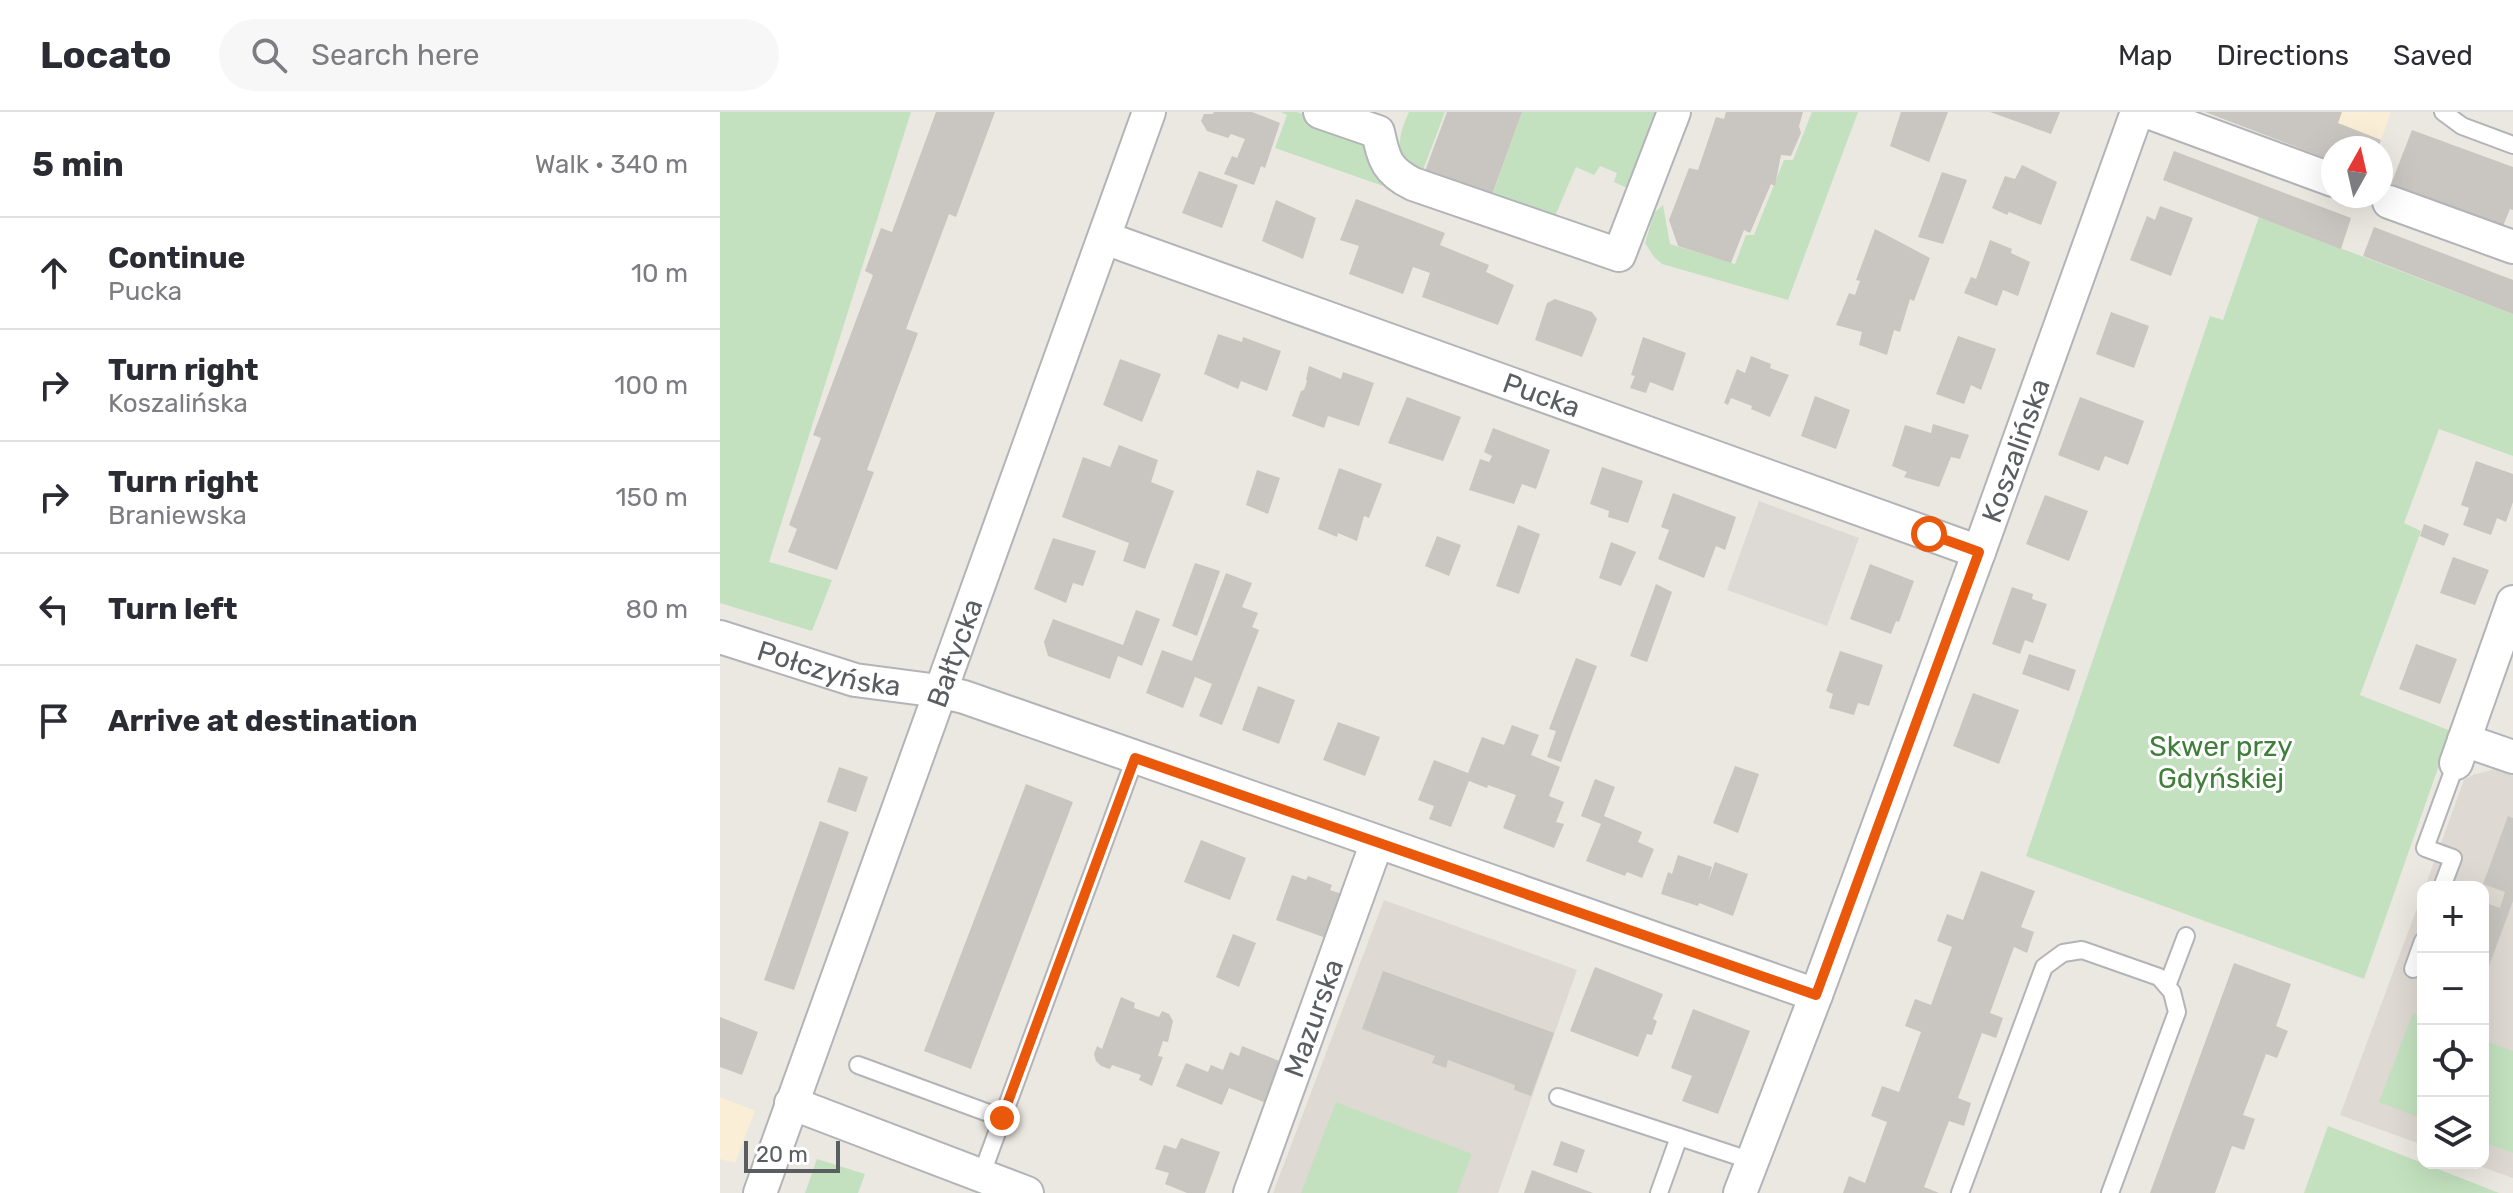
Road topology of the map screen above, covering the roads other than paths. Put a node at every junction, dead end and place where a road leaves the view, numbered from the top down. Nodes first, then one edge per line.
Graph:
1 (1149, 112) edge
2 (1320, 112) edge
3 (1674, 112) edge
4 (2137, 112) edge
5 (2148, 112) edge
6 (2443, 112) edge
7 (1385, 122) edge
8 (2513, 145) edge
9 (2321, 176) edge
10 (2393, 203) edge
11 (1105, 238) junction
12 (2513, 247) edge
13 (1979, 552) junction
14 (2513, 602) edge
15 (720, 637) edge
16 (939, 691) junction
17 (2460, 752) junction
18 (2513, 757) edge
19 (1135, 758) junction
20 (1377, 842) junction
21 (2444, 881) edge
22 (2186, 936) dead end
23 (2419, 953) edge
24 (2413, 969) dead end
25 (2167, 986) junction
26 (1816, 995) junction
27 (858, 1065) dead end
28 (1558, 1097) dead end
29 (791, 1103) junction
30 (1002, 1118) junction
31 (1679, 1137) junction
32 (1752, 1161) junction
33 (978, 1185) edge
34 (760, 1193) edge
35 (1027, 1193) edge
36 (1250, 1193) edge
37 (1659, 1193) edge
38 (1740, 1193) edge
39 (1960, 1193) edge
40 (2110, 1193) edge

1 - 11 street, Bałtycka
2 - 7 street
3 - 7 street
4 - 13 street, Koszalińska
5 - 9 street
6 - 8 lane
10 - 12 street
11 - 13 street, Pucka
11 - 16 street, Bałtycka
13 - 26 street, Koszalińska
14 - 17 street
15 - 16 street, Połczyńska
16 - 19 street, Połczyńska
16 - 29 street, Bałtycka
17 - 18 street
17 - 21 lane
19 - 20 street, Połczyńska
19 - 30 lane
20 - 26 street, Połczyńska
20 - 36 street, Mazurska
22 - 25 lane
23 - 24 lane
25 - 39 lane
25 - 40 lane
26 - 32 street, Koszalińska
27 - 30 lane
28 - 31 lane
29 - 33 street
29 - 34 street, Bałtycka
30 - 33 lane
31 - 32 lane
31 - 37 lane
32 - 38 street, Koszalińska
33 - 35 street

